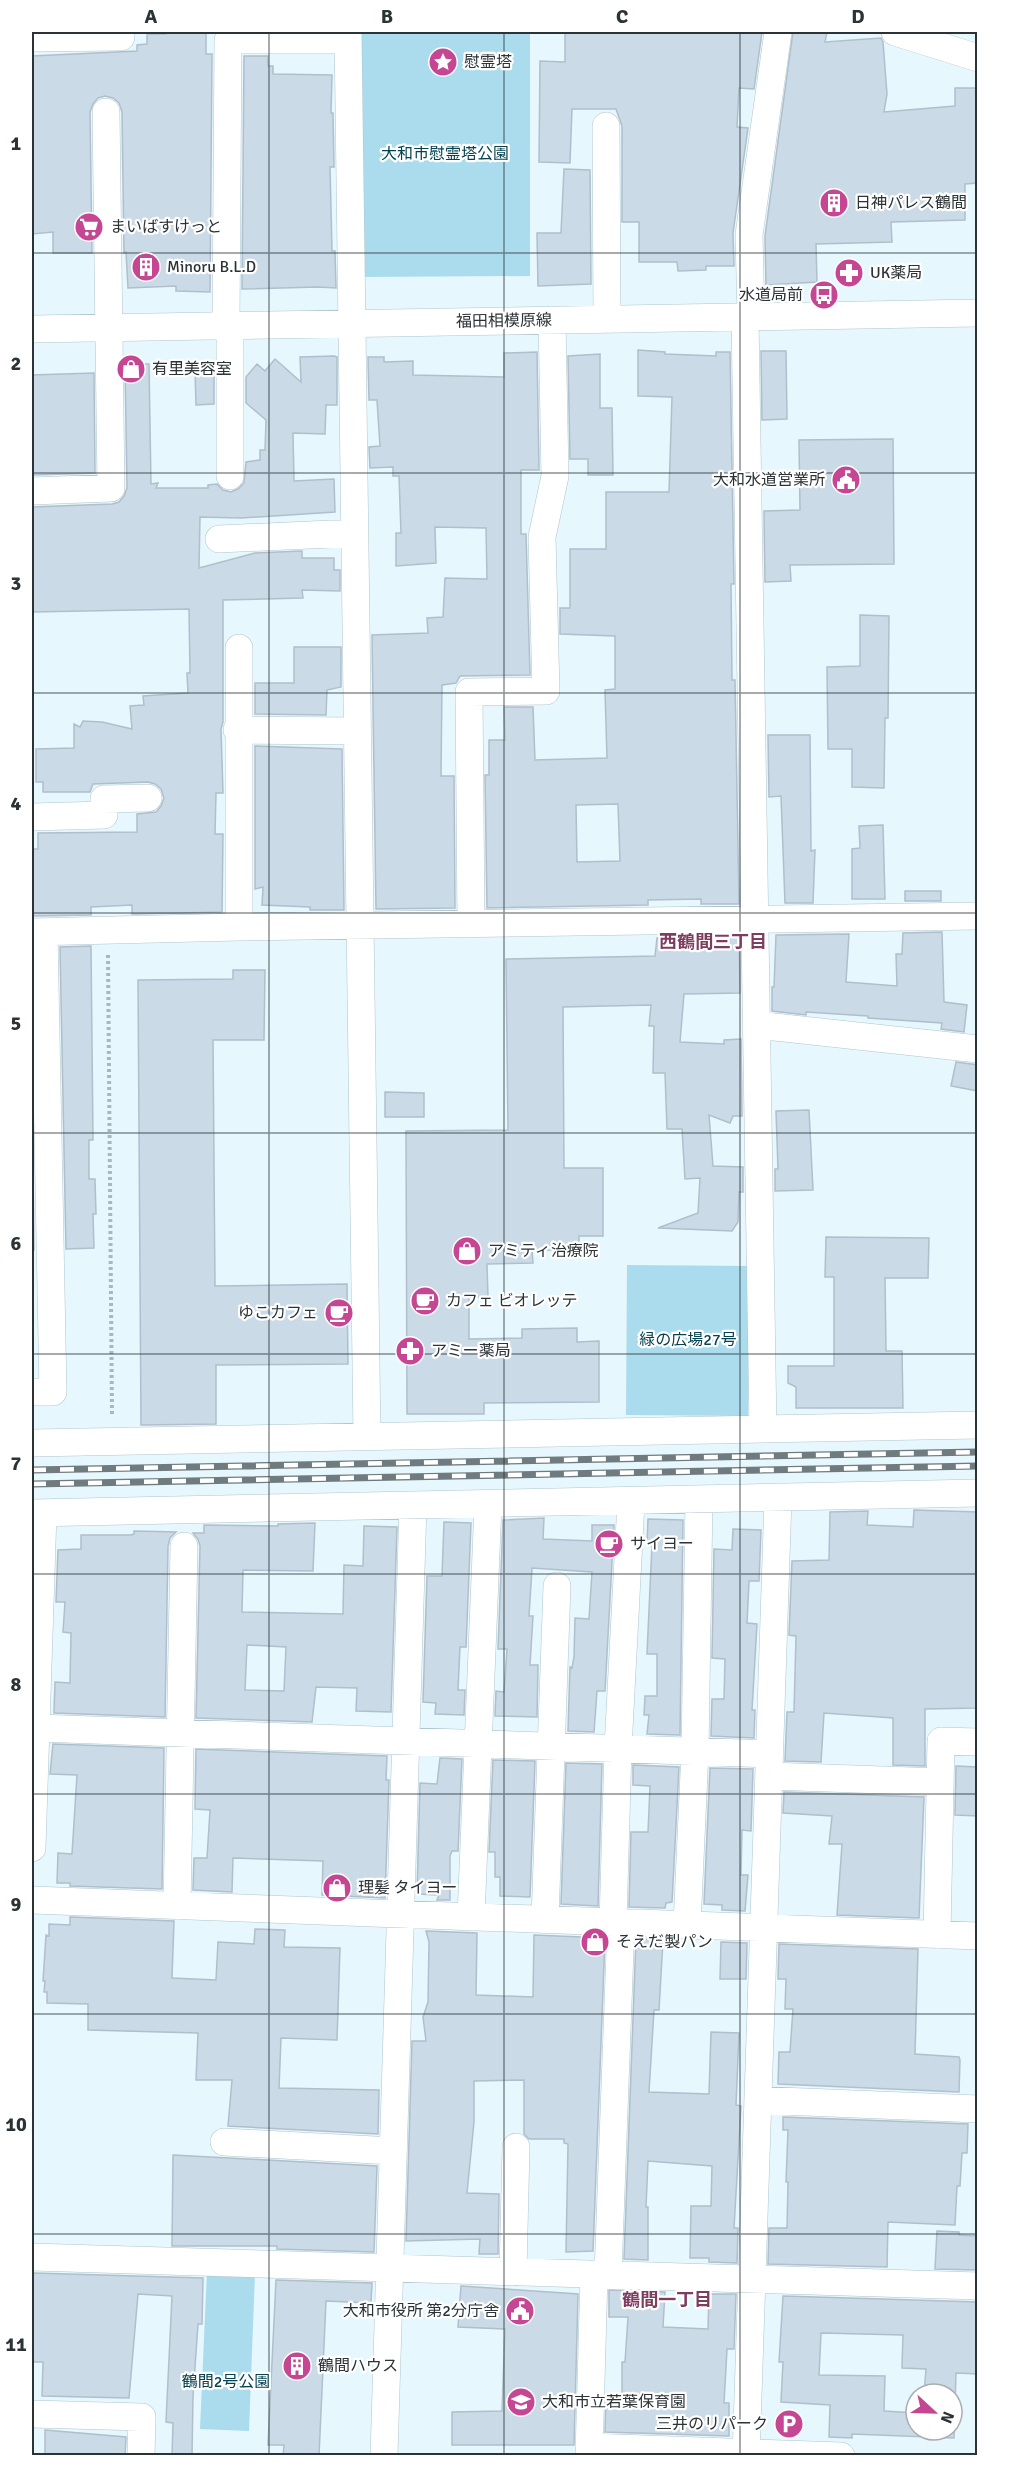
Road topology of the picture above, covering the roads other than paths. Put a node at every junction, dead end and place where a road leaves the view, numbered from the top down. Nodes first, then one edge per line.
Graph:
1 (778, 32) edge
2 (895, 32) edge
3 (348, 36) edge
4 (121, 37) dead end
5 (32, 38) edge
6 (978, 58) edge
7 (106, 112) dead end
8 (606, 126) dead end
9 (978, 313) edge
10 (748, 317) junction
11 (607, 319) junction
12 (552, 320) junction
13 (352, 323) junction
14 (228, 326) junction
15 (108, 327) junction
16 (32, 329) edge
17 (230, 476) dead end
18 (32, 491) edge
19 (354, 533) junction
20 (219, 539) dead end
21 (239, 648) dead end
22 (237, 730) junction
23 (357, 731) junction
24 (148, 798) dead end
25 (32, 817) edge
26 (978, 916) edge
27 (755, 919) junction
28 (471, 924) junction
29 (239, 927) junction
30 (359, 927) junction
31 (38, 932) edge
32 (756, 1025) junction
33 (978, 1049) edge
34 (32, 1392) edge
35 (978, 1425) edge
36 (763, 1429) junction
37 (367, 1437) junction
38 (32, 1443) edge
39 (978, 1493) edge
40 (778, 1499) junction
41 (699, 1500) junction
42 (631, 1502) junction
43 (413, 1505) junction
44 (488, 1505) junction
45 (37, 1513) edge
46 (184, 1546) dead end
47 (557, 1586) dead end
48 (36, 1728) junction
49 (181, 1733) junction
50 (405, 1741) junction
51 (978, 1742) edge
52 (479, 1743) junction
53 (551, 1746) junction
54 (618, 1748) junction
55 (694, 1751) junction
56 (769, 1765) junction
57 (940, 1782) junction
58 (32, 1848) edge
59 (32, 1900) edge
60 (177, 1906) junction
61 (400, 1914) junction
62 (471, 1917) junction
63 (545, 1919) junction
64 (617, 1923) junction
65 (687, 1925) junction
66 (764, 1928) junction
67 (937, 1935) junction
68 (978, 1936) edge
69 (758, 2100) junction
70 (978, 2109) edge
71 (224, 2142) dead end
72 (516, 2147) dead end
73 (393, 2151) junction
74 (32, 2257) edge
75 (390, 2268) junction
76 (513, 2272) junction
77 (601, 2274) junction
78 (752, 2279) junction
79 (978, 2286) edge
80 (32, 2414) edge
81 (589, 2451) edge
82 (746, 2454) edge
83 (141, 2456) edge
84 (384, 2456) edge
85 (841, 2456) edge

1 - 10 street
2 - 6 street
3 - 13 street
3 - 14 street
4 - 5 street
7 - 15 street
8 - 11 street
9 - 10 street, 福田相模原線
10 - 11 street, 福田相模原線
10 - 27 street
11 - 12 street, 福田相模原線
12 - 13 street, 福田相模原線
12 - 28 street
13 - 14 street, 福田相模原線
13 - 19 street
14 - 15 street, 福田相模原線
14 - 17 street
15 - 16 street, 福田相模原線
15 - 18 street
19 - 20 street
19 - 23 street
21 - 22 street
22 - 23 street
22 - 29 street
23 - 30 street
24 - 25 street
26 - 27 street
27 - 28 street
27 - 32 street
28 - 30 street
29 - 30 street
29 - 31 street
30 - 37 street
31 - 34 street
32 - 33 street
32 - 36 street
35 - 36 street
36 - 37 street
37 - 38 street
39 - 40 street
40 - 41 street
40 - 56 street
41 - 42 street
41 - 55 street
42 - 44 street
42 - 54 street
43 - 44 street
43 - 45 street
43 - 50 street
44 - 52 street
45 - 48 street
46 - 49 street
47 - 53 street
48 - 49 street
48 - 58 street
49 - 50 street
49 - 60 street
50 - 52 street
50 - 61 street
51 - 57 street
52 - 53 street
52 - 62 street
53 - 54 street
53 - 63 street
54 - 55 street
54 - 64 street
55 - 56 street
55 - 65 street
56 - 57 street
56 - 66 street
57 - 67 street
59 - 60 street
60 - 61 street
61 - 62 street
61 - 73 street
62 - 63 street
63 - 64 street
64 - 65 street
64 - 77 street
65 - 66 street
66 - 67 street
66 - 69 street
67 - 68 street
69 - 70 street
69 - 78 street
71 - 73 street
72 - 76 street
73 - 75 street
74 - 75 street
75 - 76 street
75 - 84 street
76 - 77 street
77 - 78 street
77 - 81 street
78 - 79 street
78 - 82 street
80 - 83 street
81 - 82 street
82 - 85 street

